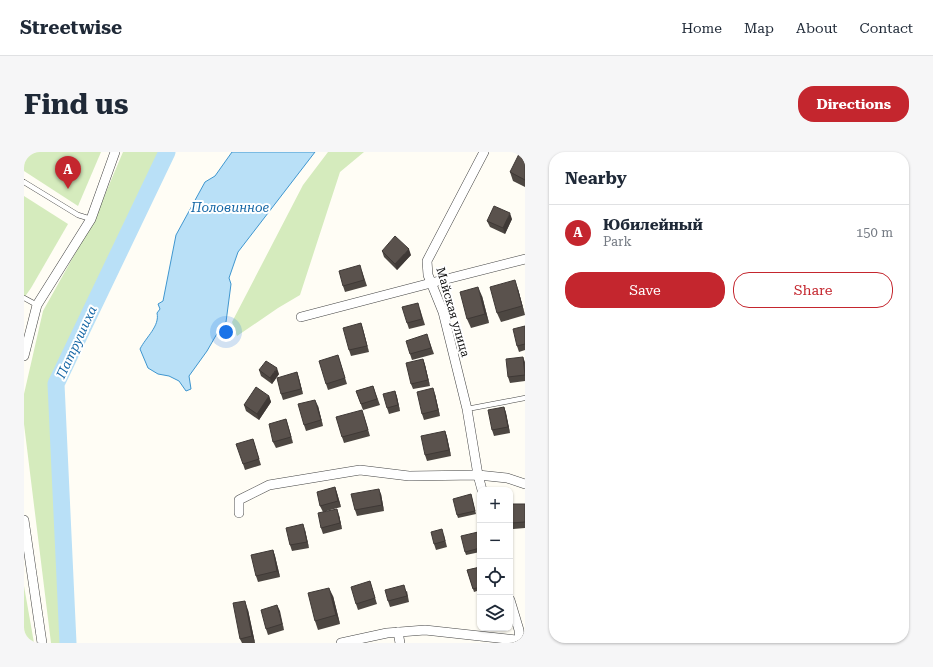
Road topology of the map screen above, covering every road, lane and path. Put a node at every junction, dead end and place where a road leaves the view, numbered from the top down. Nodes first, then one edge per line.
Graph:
1 (115, 152) edge
2 (484, 152) edge
3 (24, 182) edge
4 (91, 219) junction
5 (525, 259) edge
6 (430, 283) junction
7 (24, 298) edge
8 (37, 305) junction
9 (301, 318) dead end
10 (24, 356) edge
11 (525, 398) edge
12 (467, 409) junction
13 (478, 475) junction
14 (525, 484) edge
15 (481, 487) edge
16 (239, 513) dead end
17 (24, 520) edge
18 (513, 610) edge
19 (398, 632) junction
20 (522, 641) edge
21 (42, 643) edge
22 (340, 643) edge
23 (400, 643) edge

1 - 4 street
2 - 6 street, Майская улица
3 - 4 lane
4 - 8 street
5 - 6 street
6 - 9 street
6 - 12 street, Майская улица
7 - 8 lane
8 - 10 street
11 - 12 lane
12 - 13 street, Майская улица
13 - 14 street
13 - 15 street, Майская улица
13 - 16 street
17 - 21 street
18 - 20 street
19 - 20 street
19 - 22 street
19 - 23 street

